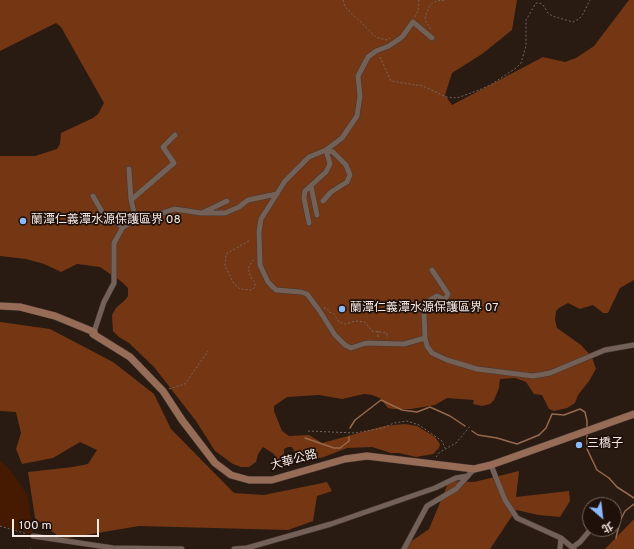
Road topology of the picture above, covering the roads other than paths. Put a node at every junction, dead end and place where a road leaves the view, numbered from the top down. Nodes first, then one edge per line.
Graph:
1 (432, 38) road end
2 (175, 135) dead end
3 (326, 150) junction
4 (129, 169) dead end
5 (311, 186) junction
6 (277, 194) junction
7 (93, 196) dead end
8 (131, 200) junction
9 (227, 201) dead end
10 (322, 202) dead end
11 (201, 213) junction
12 (317, 215) dead end
13 (136, 220) junction
14 (309, 223) dead end
15 (123, 227) junction
16 (432, 270) dead end
17 (0, 306) edge
18 (94, 332) junction
19 (425, 338) junction
20 (634, 345) edge
21 (633, 416) edge
22 (491, 465) junction
23 (474, 469) junction
24 (468, 476) junction
25 (33, 536) road end
26 (584, 537) edge
27 (561, 538) junction
28 (574, 548) edge
29 (182, 549) edge
30 (234, 549) edge
31 (404, 549) edge
32 (560, 549) edge

1 - 3 street
2 - 8 street
3 - 5 street
3 - 6 street
3 - 10 street
4 - 8 street
5 - 12 street
5 - 14 street
6 - 11 street
6 - 19 street
7 - 15 street
8 - 13 street
9 - 11 street
11 - 13 street
13 - 15 street
15 - 18 street
16 - 19 street
17 - 18 main road, 大華公路
18 - 23 main road, 大華公路
19 - 20 street
21 - 22 main road, 大華公路
22 - 23 main road, 大華公路
22 - 27 street
23 - 24 street
24 - 30 street
24 - 31 street
25 - 29 street
26 - 28 street
27 - 28 street
27 - 32 street

